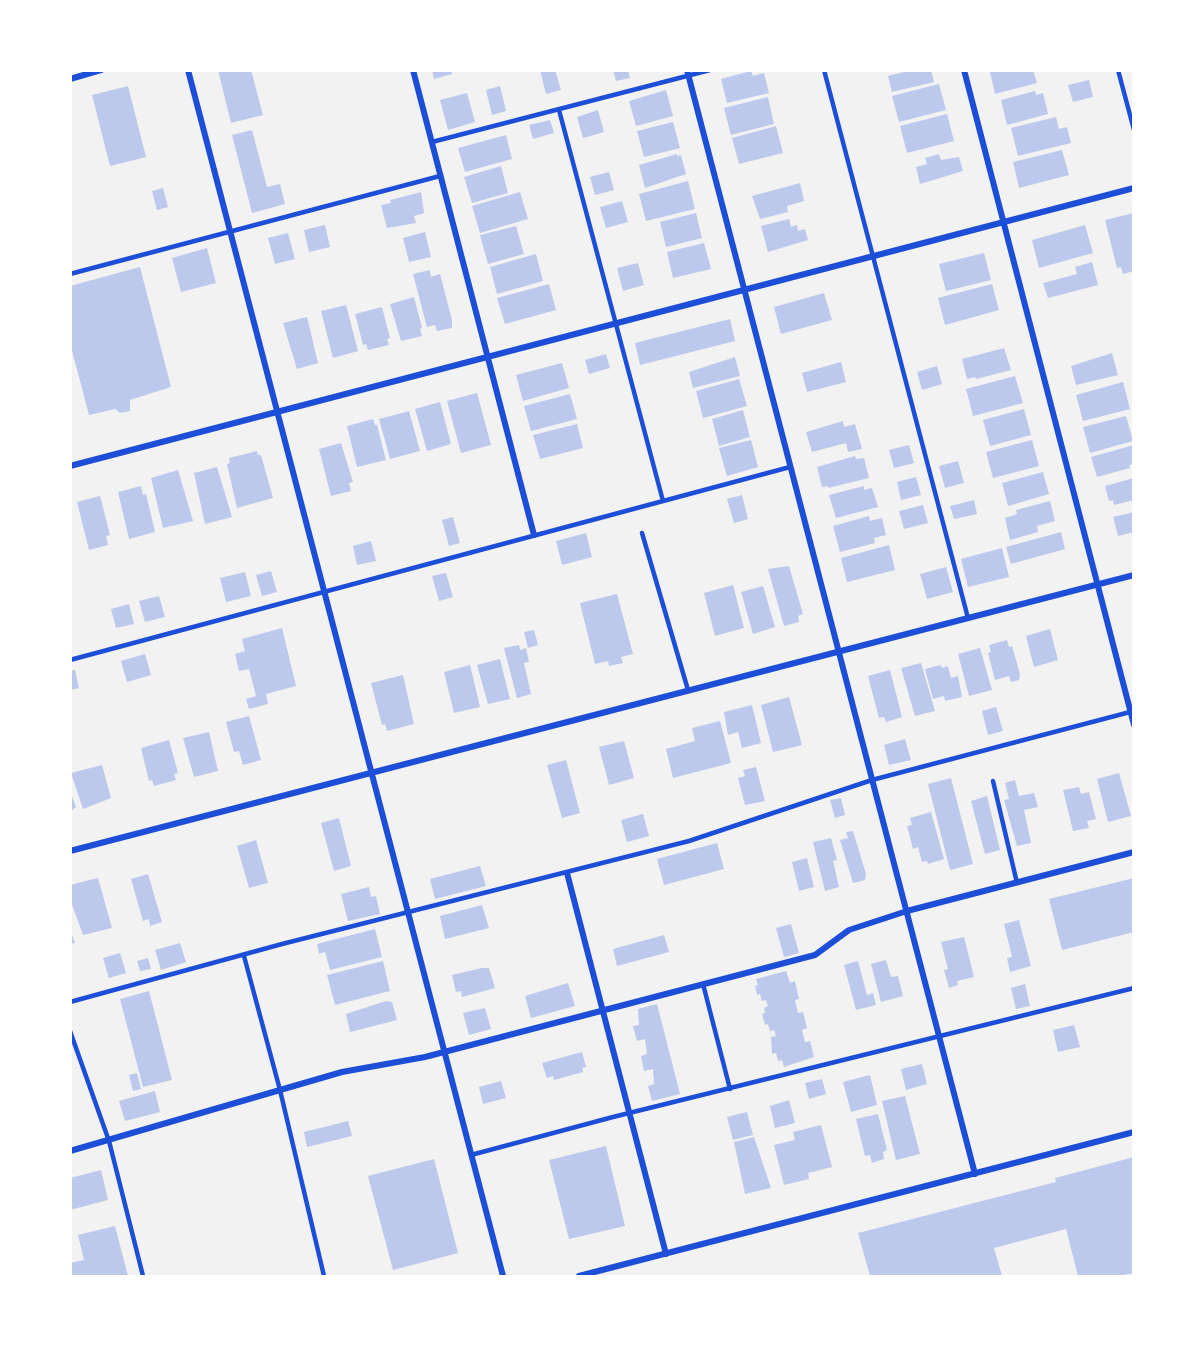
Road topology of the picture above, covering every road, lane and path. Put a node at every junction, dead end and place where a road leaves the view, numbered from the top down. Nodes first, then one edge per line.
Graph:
1 (102, 70) edge
2 (189, 70) edge
3 (413, 70) edge
4 (710, 70) edge
5 (824, 70) edge
6 (964, 70) edge
7 (1118, 70) edge
8 (688, 73) edge
9 (70, 79) edge
10 (559, 110) junction
11 (1134, 130) edge
12 (432, 142) junction
13 (440, 176) junction
14 (1134, 188) edge
15 (1004, 222) junction
16 (231, 232) junction
17 (874, 256) junction
18 (70, 274) edge
19 (744, 290) junction
20 (616, 323) junction
21 (487, 357) junction
22 (278, 412) junction
23 (70, 466) edge
24 (790, 467) junction
25 (663, 501) junction
26 (642, 533) dead end
27 (534, 535) junction
28 (1134, 575) edge
29 (1097, 585) junction
30 (325, 592) junction
31 (968, 618) junction
32 (838, 652) junction
33 (70, 660) edge
34 (688, 690) junction
35 (1130, 712) junction
36 (1134, 725) edge
37 (371, 772) junction
38 (872, 780) junction
39 (993, 781) dead end
40 (70, 851) edge
41 (1134, 852) edge
42 (567, 873) junction
43 (1017, 883) junction
44 (906, 911) junction
45 (408, 913) junction
46 (244, 956) junction
47 (703, 984) junction
48 (1134, 988) edge
49 (70, 1002) edge
50 (603, 1009) junction
51 (70, 1031) edge
52 (939, 1036) junction
53 (444, 1052) junction
54 (730, 1089) junction
55 (280, 1090) junction
56 (630, 1114) junction
57 (1134, 1132) edge
58 (109, 1141) junction
59 (70, 1151) edge
60 (471, 1155) junction
61 (975, 1174) junction
62 (666, 1254) junction
63 (143, 1276) edge
64 (324, 1276) edge
65 (502, 1276) edge
66 (579, 1276) edge

1 - 9 street
2 - 16 street
3 - 12 street
4 - 8 lane
5 - 17 lane
6 - 15 street
7 - 11 lane
8 - 10 lane
8 - 19 street
10 - 12 lane
10 - 20 lane
12 - 13 street
13 - 16 lane
13 - 21 street
14 - 15 street
15 - 17 street
15 - 29 street
16 - 18 lane
16 - 22 street
17 - 19 street
17 - 31 lane
19 - 20 street
19 - 24 street
20 - 21 street
20 - 25 lane
21 - 22 street
21 - 27 street
22 - 23 street
22 - 30 street
24 - 25 lane
24 - 32 street
25 - 27 lane
26 - 34 lane
27 - 30 lane
28 - 29 street
29 - 31 street
29 - 35 street
30 - 33 lane
30 - 37 street
31 - 32 street
32 - 34 street
32 - 38 street
34 - 37 street
35 - 36 street
35 - 38 lane
37 - 40 street
37 - 45 street
38 - 42 lane
38 - 44 street
39 - 43 lane
41 - 43 street
42 - 45 lane
42 - 50 street
43 - 44 street
44 - 47 street
44 - 52 street
45 - 46 lane
45 - 53 street
46 - 49 lane
46 - 55 lane
47 - 50 street
47 - 54 lane
48 - 52 lane
50 - 53 street
50 - 56 street
51 - 58 lane
52 - 54 lane
52 - 61 street
53 - 55 street
53 - 60 street
54 - 56 lane
55 - 58 street
55 - 64 lane
56 - 60 lane
56 - 62 street
57 - 61 street
58 - 59 street
58 - 63 lane
60 - 65 street
61 - 62 street
62 - 66 street

